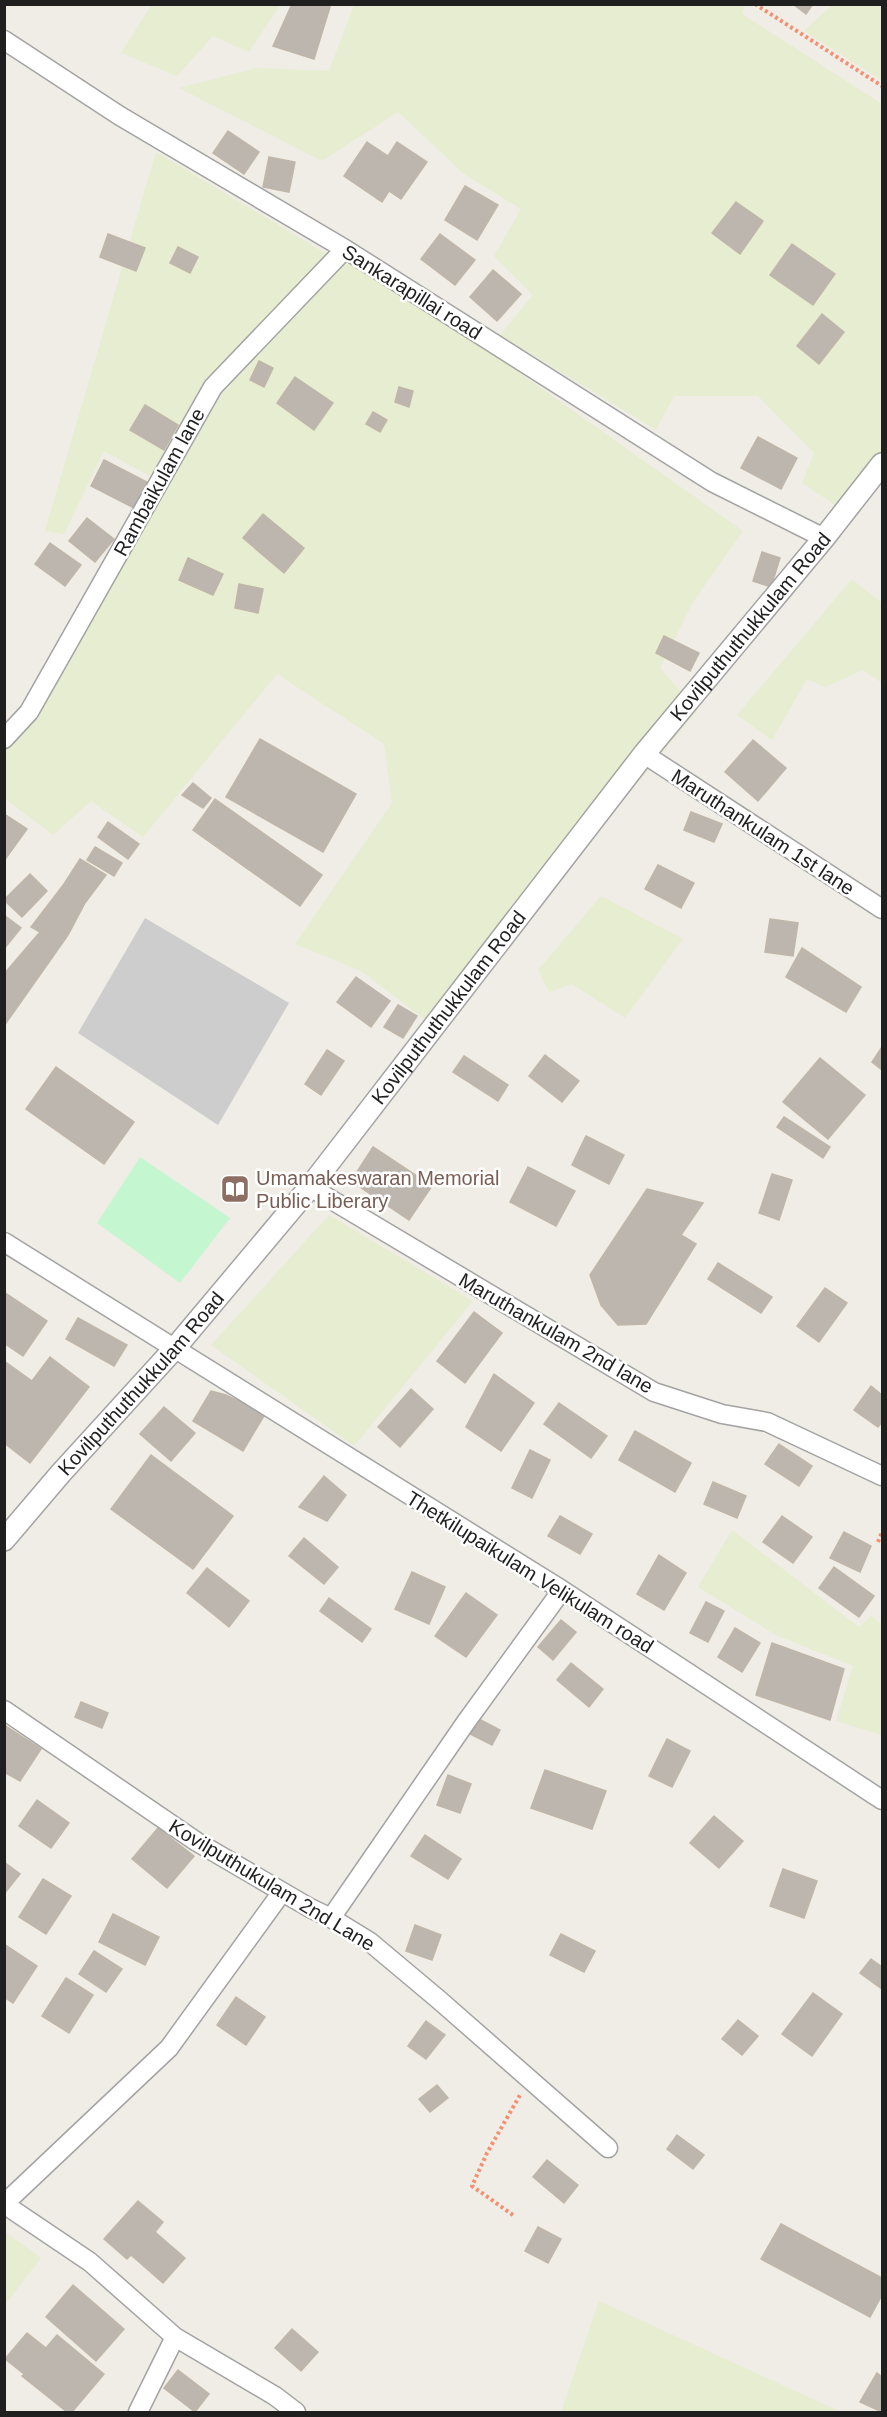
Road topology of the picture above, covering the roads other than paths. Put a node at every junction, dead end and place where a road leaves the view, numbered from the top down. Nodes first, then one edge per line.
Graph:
1 (4, 40) edge
2 (345, 249) junction
3 (882, 464) edge
4 (824, 538) junction
5 (4, 739) edge
6 (644, 754) junction
7 (882, 909) edge
8 (310, 1187) junction
9 (4, 1242) edge
10 (175, 1348) junction
11 (882, 1476) edge
12 (4, 1540) edge
13 (562, 1590) junction
14 (4, 1710) edge
15 (882, 1800) edge
16 (282, 1892) junction
17 (331, 1918) junction
18 (608, 2148) dead end
19 (4, 2204) edge
20 (175, 2337) junction
21 (138, 2412) edge
22 (296, 2412) edge

1 - 2 street, Sankarapillai road
2 - 4 street, Sankarapillai road
2 - 5 street, Rambaikulam lane
3 - 4 street, Kovilputhuthukkulam Road
4 - 6 street, Kovilputhuthukkulam Road
6 - 7 street, Maruthankulam 1st lane
6 - 8 street, Kovilputhuthukkulam Road
8 - 10 street, Kovilputhuthukkulam Road
8 - 11 street, Maruthankulam 2nd lane
9 - 10 street
10 - 12 street, Kovilputhuthukkulam Road
10 - 13 street, Thetkilupaikulam Velikulam road
13 - 15 street, Thetkilupaikulam Velikulam road
13 - 17 street
14 - 16 street, Kovilputhukulam 2nd Lane
16 - 17 street, Kovilputhukulam 2nd Lane
16 - 19 street
17 - 18 street, Kovilputhukulam 2nd Lane
19 - 20 street
20 - 21 street
20 - 22 street

